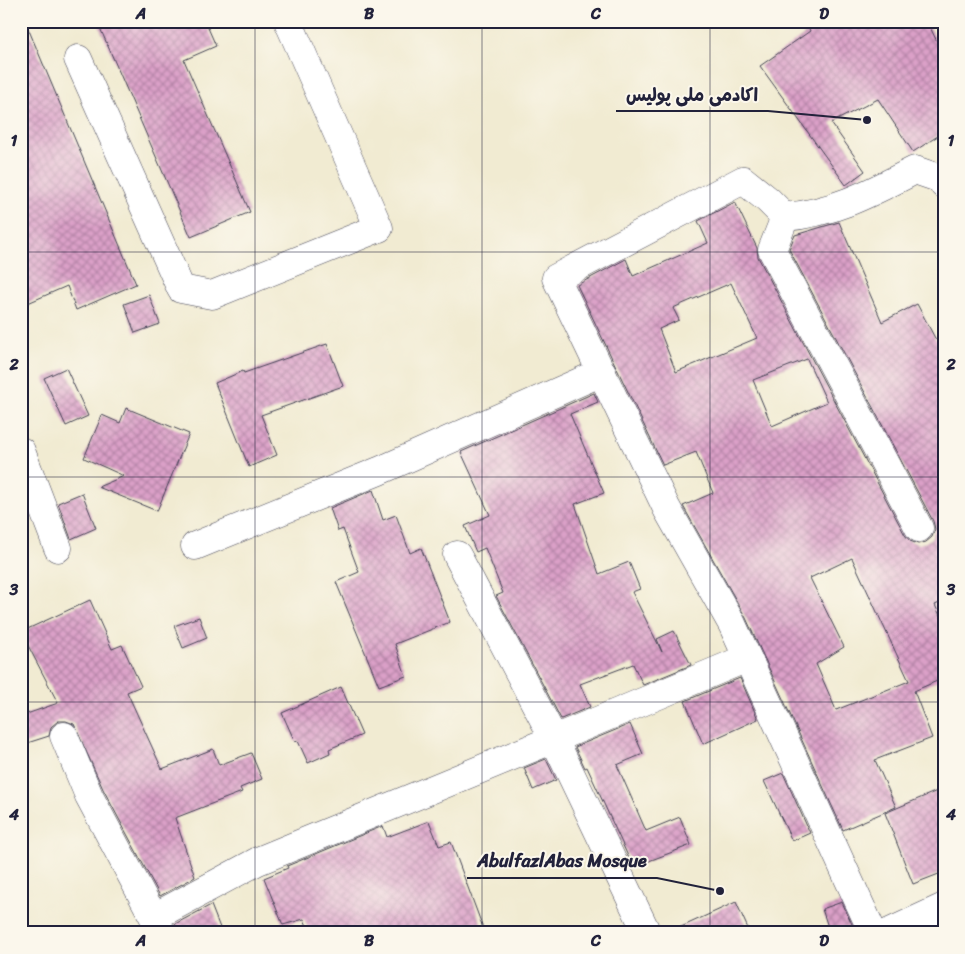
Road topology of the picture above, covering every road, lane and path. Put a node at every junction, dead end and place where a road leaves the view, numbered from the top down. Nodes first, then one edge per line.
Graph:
1 (288, 21) edge
2 (78, 59) dead end
3 (944, 185) edge
4 (785, 217) junction
5 (602, 372) junction
6 (21, 451) edge
7 (919, 528) dead end
8 (195, 546) dead end
9 (58, 548) dead end
10 (457, 556) dead end
11 (747, 658) junction
12 (64, 736) dead end
13 (554, 739) junction
14 (944, 907) edge
15 (158, 925) edge
16 (647, 933) edge
17 (874, 933) edge
18 (888, 933) edge

1 - 2 street
3 - 4 street
4 - 5 street
4 - 7 street
5 - 8 street
5 - 11 street
6 - 9 street
10 - 13 street
11 - 13 street
11 - 17 street
12 - 15 street
13 - 15 street
13 - 16 street
14 - 18 street

